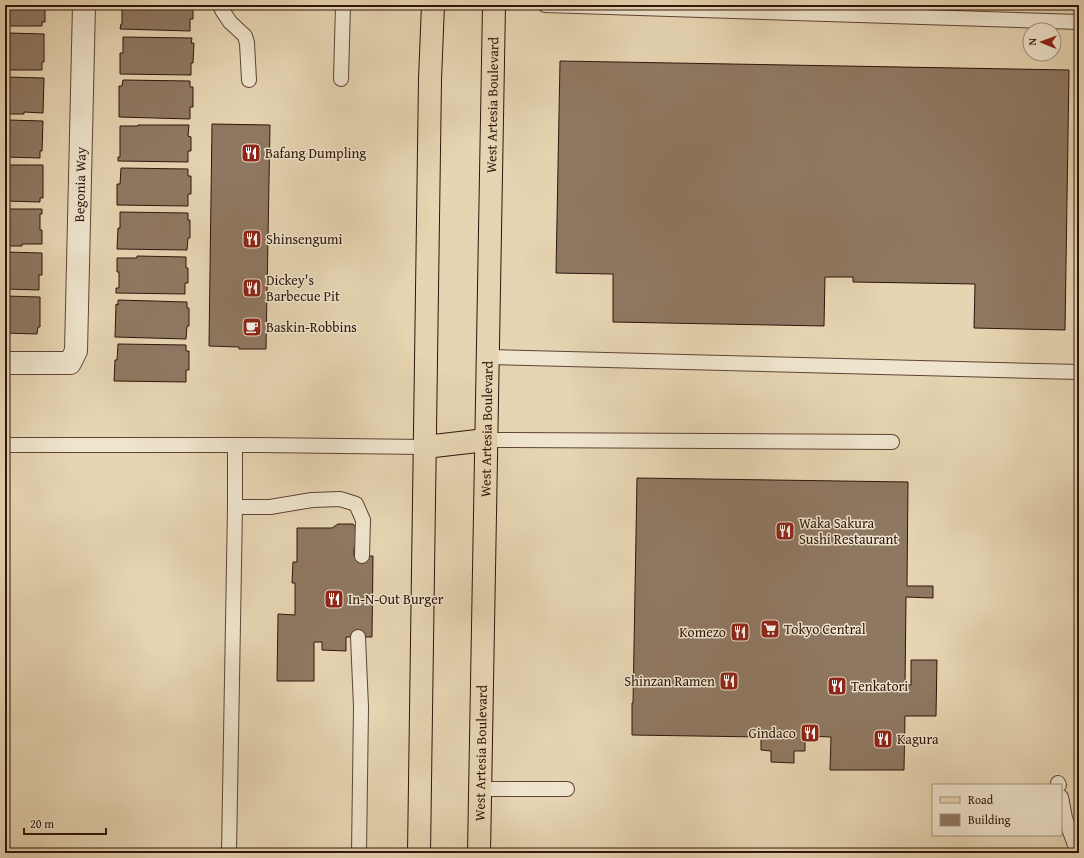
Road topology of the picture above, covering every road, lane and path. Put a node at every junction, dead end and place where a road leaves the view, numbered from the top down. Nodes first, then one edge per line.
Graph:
1 (84, 5) edge
2 (220, 5) edge
3 (343, 5) edge
4 (433, 5) edge
5 (494, 5) edge
6 (545, 5) edge
7 (1079, 22) edge
8 (341, 79) dead end
9 (249, 80) dead end
10 (488, 357) junction
11 (5, 363) edge
12 (1079, 372) edge
13 (486, 440) junction
14 (892, 442) dead end
15 (5, 445) edge
16 (235, 445) junction
17 (425, 447) junction
18 (235, 507) junction
19 (362, 556) dead end
20 (358, 637) dead end
21 (480, 789) junction
22 (567, 789) dead end
23 (1062, 802) edge
24 (228, 853) edge
25 (359, 853) edge
26 (419, 853) edge
27 (479, 853) edge
28 (1078, 853) edge

1 - 11 street, Begonia Way
2 - 9 lane
3 - 8 lane
4 - 17 main road
5 - 10 main road, West Artesia Boulevard
6 - 7 lane
10 - 12 lane
10 - 13 main road, West Artesia Boulevard
13 - 14 lane
13 - 17 main road
13 - 21 main road, West Artesia Boulevard
15 - 16 lane
16 - 17 lane
16 - 18 lane
17 - 26 main road
18 - 19 lane
18 - 24 lane
20 - 25 lane
21 - 22 lane
21 - 27 main road, West Artesia Boulevard
23 - 28 lane

